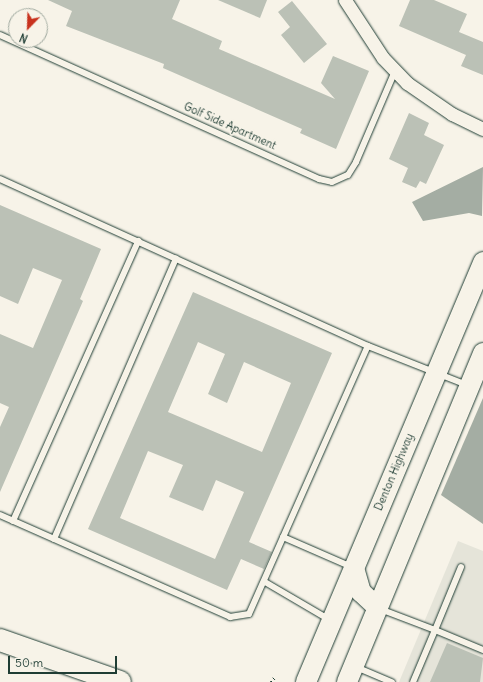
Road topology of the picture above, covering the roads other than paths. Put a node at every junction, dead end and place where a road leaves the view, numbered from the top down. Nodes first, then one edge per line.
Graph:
1 (345, 0) edge
2 (0, 35) edge
3 (395, 71) junction
4 (483, 130) edge
5 (0, 179) edge
6 (138, 241) junction
7 (176, 258) junction
8 (483, 262) edge
9 (368, 346) junction
10 (483, 353) edge
11 (435, 373) junction
12 (469, 386) junction
13 (0, 515) edge
14 (13, 521) junction
15 (283, 537) junction
16 (54, 539) junction
17 (461, 567) dead end
18 (354, 568) junction
19 (265, 582) junction
20 (377, 608) junction
21 (332, 621) junction
22 (434, 630) junction
23 (0, 640) edge
24 (0, 646) edge
25 (23, 649) junction
26 (483, 650) edge
27 (350, 674) edge
28 (120, 682) edge
29 (306, 682) edge
30 (392, 682) edge
31 (413, 682) edge

1 - 3 street
2 - 3 lane, Golf Side Apartment
3 - 4 street
5 - 6 lane
6 - 7 lane
6 - 14 lane
7 - 9 lane
7 - 16 lane
8 - 11 main road, Denton Highway
9 - 11 lane
9 - 15 lane
10 - 12 main road
11 - 12 lane
11 - 18 main road, Denton Highway
12 - 20 main road
13 - 14 lane
14 - 16 lane
15 - 18 lane
15 - 19 lane
16 - 19 lane
17 - 22 lane
18 - 20 main road
18 - 21 main road, Denton Highway
19 - 21 lane
20 - 22 lane
20 - 27 main road
21 - 29 main road, Denton Highway
22 - 26 lane
22 - 31 lane
23 - 25 highway
24 - 25 highway
25 - 28 highway
27 - 30 lane

